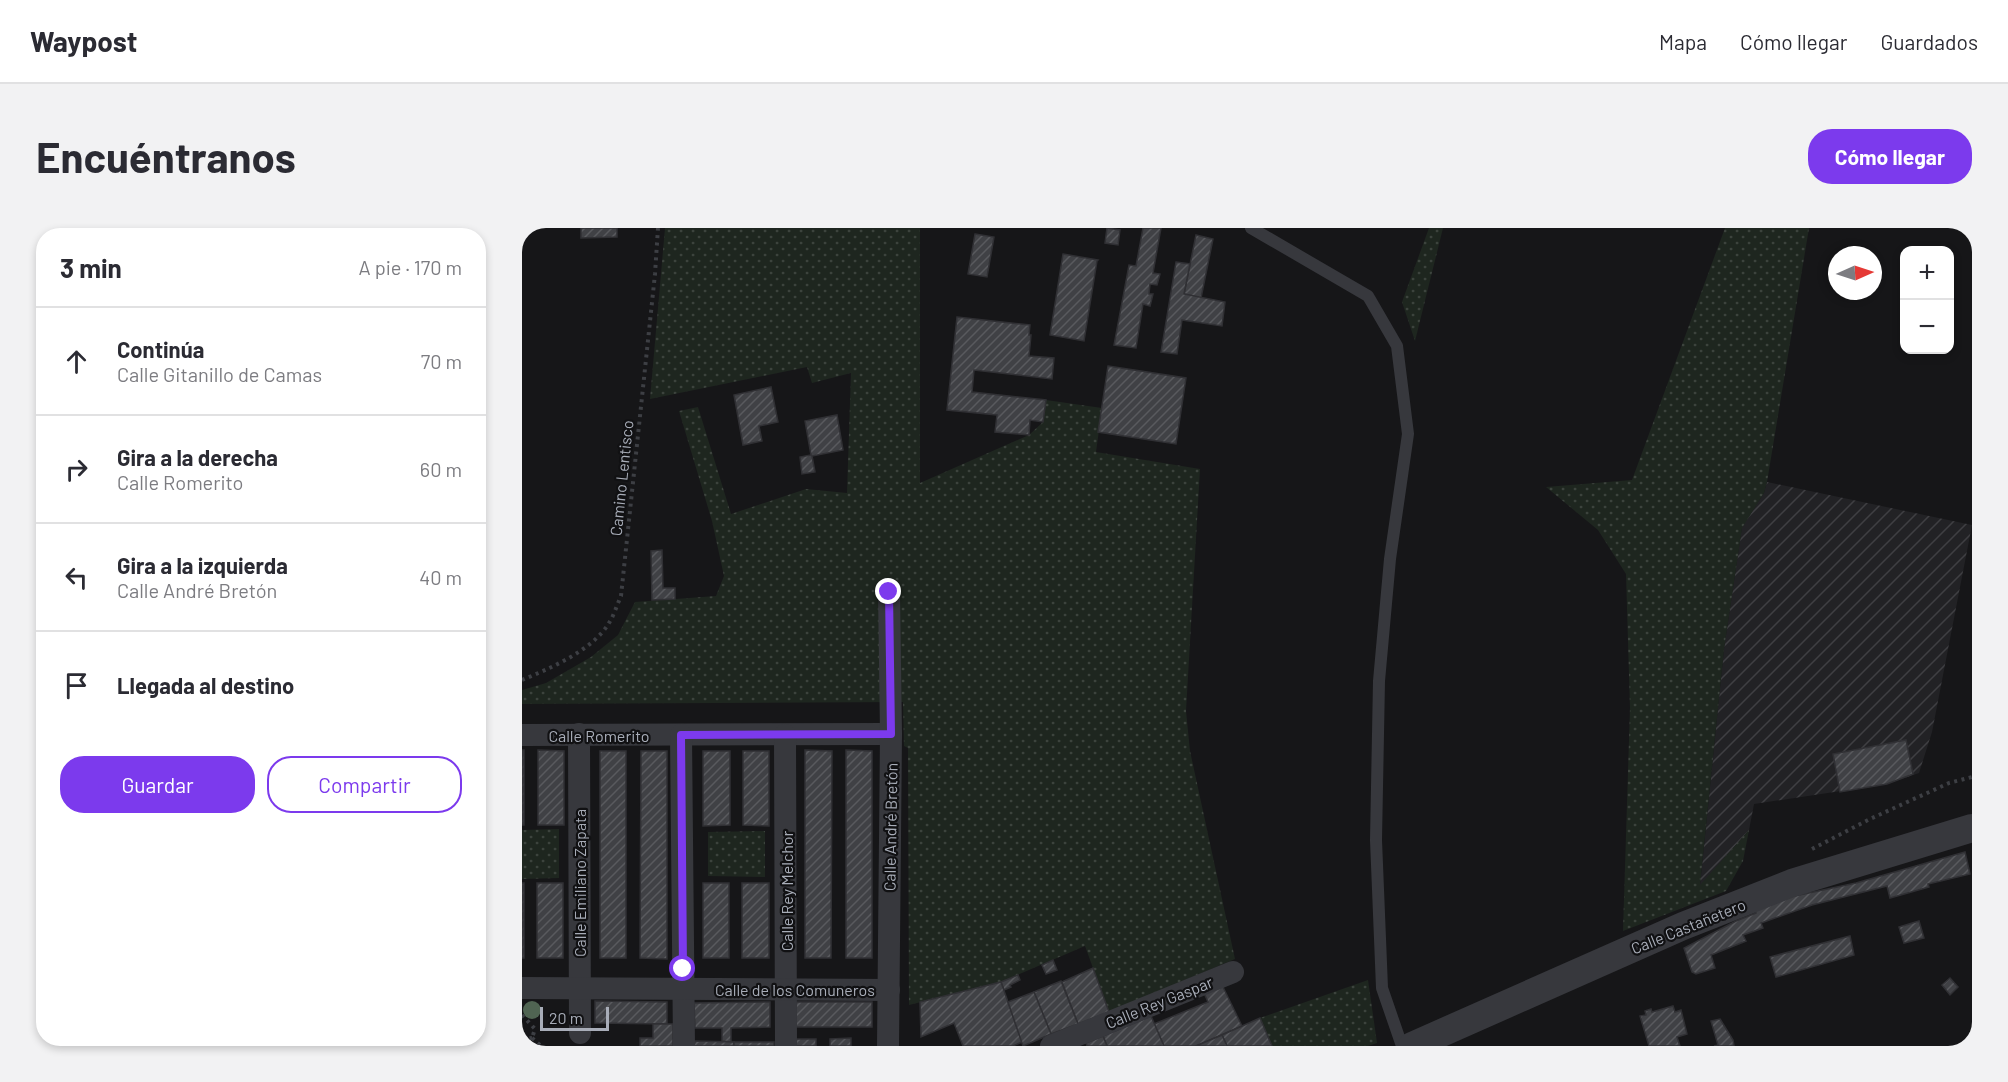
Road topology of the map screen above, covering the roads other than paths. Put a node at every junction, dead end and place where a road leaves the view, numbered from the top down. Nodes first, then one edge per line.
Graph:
1 (1251, 228) edge
2 (889, 592) dead end
3 (579, 734) junction
4 (891, 734) junction
5 (522, 735) edge
6 (681, 735) junction
7 (785, 735) junction
8 (1972, 828) edge
9 (1233, 972) dead end
10 (522, 988) edge
11 (579, 988) junction
12 (684, 989) junction
13 (786, 989) junction
14 (889, 990) junction
15 (580, 1033) dead end
16 (684, 1046) edge
17 (786, 1046) edge
18 (888, 1046) edge
19 (899, 1046) edge
20 (1051, 1046) edge
21 (1402, 1046) edge
22 (1412, 1046) edge

1 - 21 lane
2 - 4 street, Calle André Bretón
3 - 5 street, Calle Romerito
3 - 6 street, Calle Romerito
3 - 11 street, Calle Emiliano Zapata
4 - 7 street, Calle Romerito
4 - 14 street, Calle André Bretón
6 - 7 street, Calle Romerito
6 - 12 street
7 - 13 street, Calle Rey Melchor
8 - 22 street, Calle Castañetero
9 - 20 street, Calle Rey Gaspar
10 - 11 street, Calle de los Comuneros
11 - 12 street, Calle de los Comuneros
11 - 15 street, Calle Emiliano Zapata
12 - 13 street, Calle de los Comuneros
12 - 16 street
13 - 14 street, Calle de los Comuneros
13 - 17 street, Calle Rey Melchor
14 - 18 street, Calle André Bretón
14 - 19 street, Calle André Bretón

